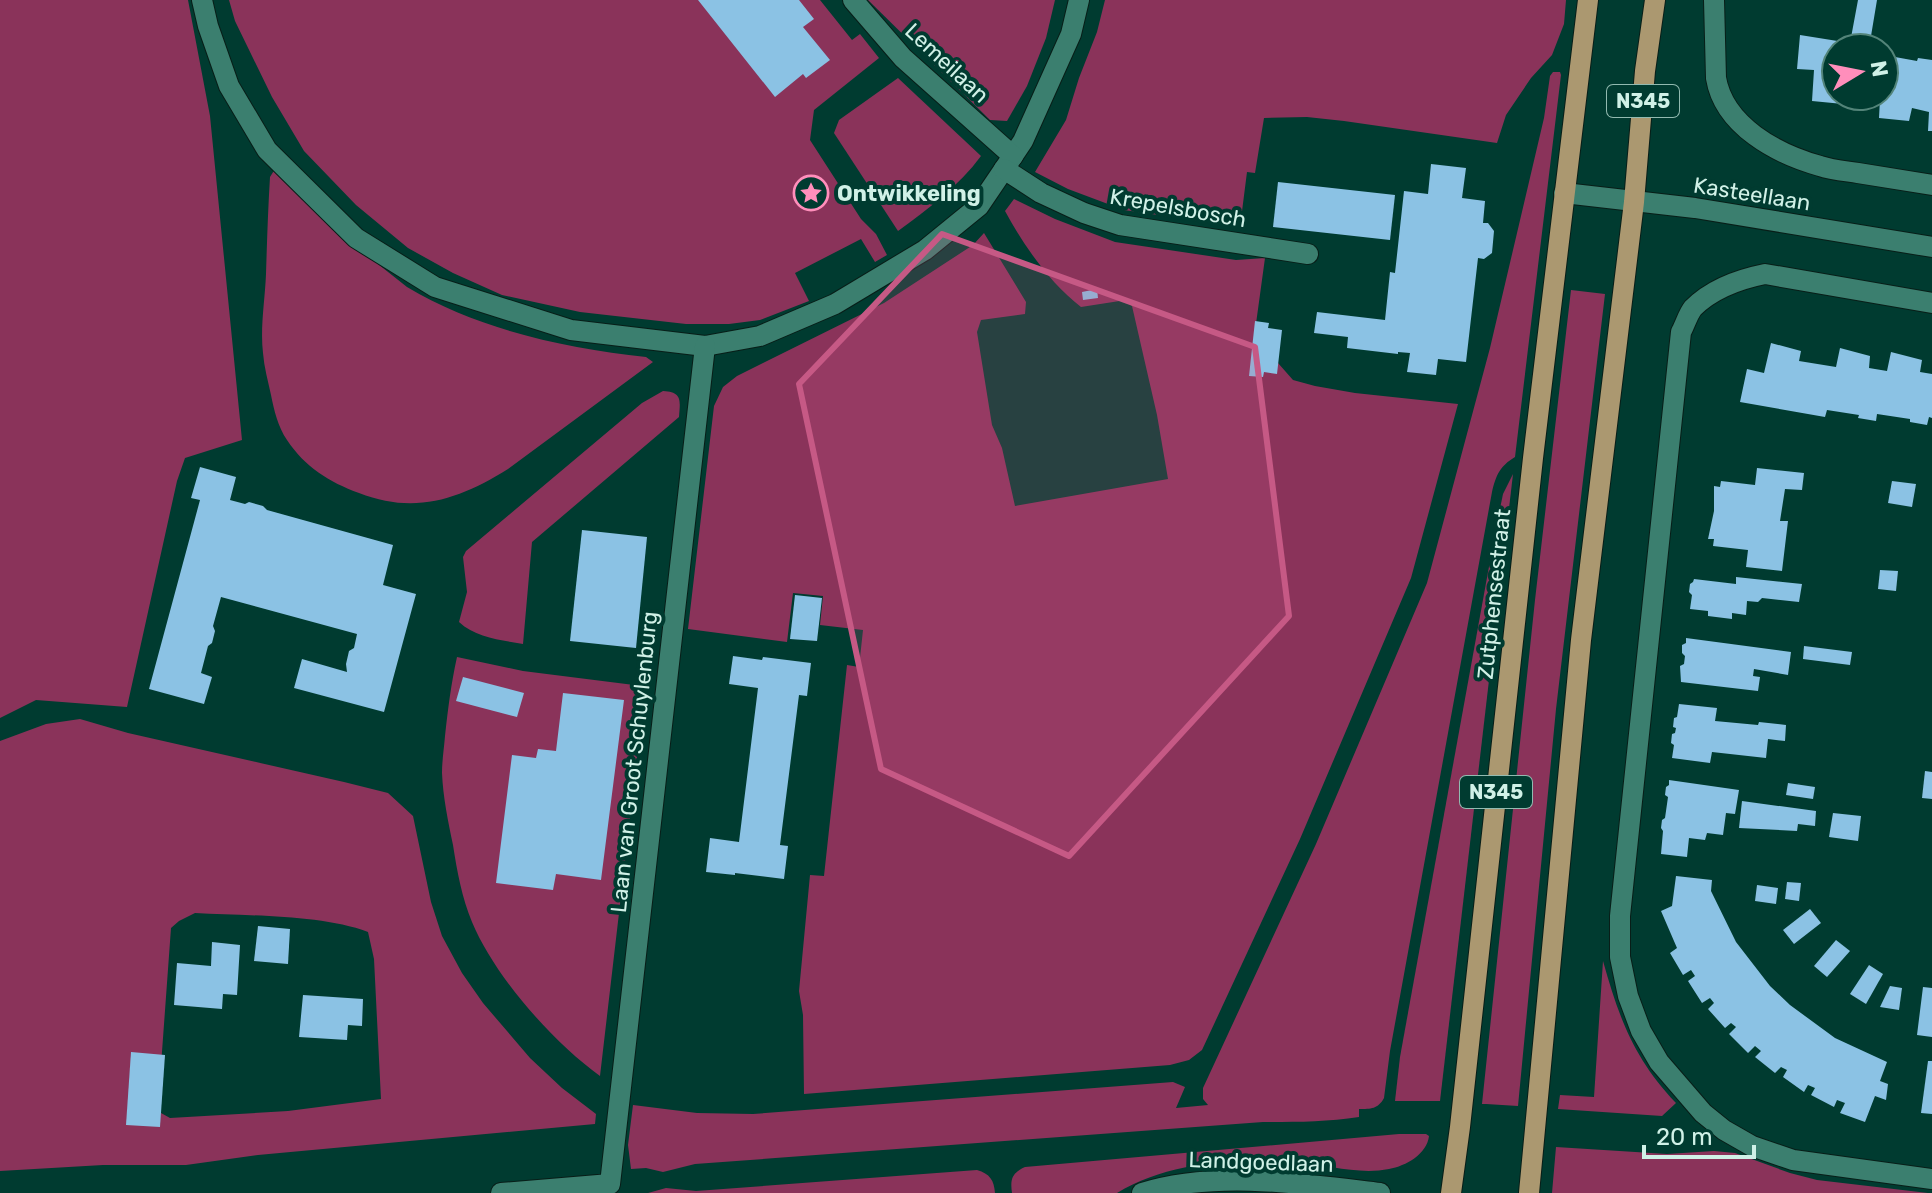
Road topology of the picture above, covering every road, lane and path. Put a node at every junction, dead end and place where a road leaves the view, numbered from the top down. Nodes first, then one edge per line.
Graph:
1 (202, 0) edge
2 (853, 0) edge
3 (1079, 0) edge
4 (1588, 0) edge
5 (1655, 0) edge
6 (1714, 0) edge
7 (1008, 162) junction
8 (1932, 185) edge
9 (1564, 193) junction
10 (1634, 202) junction
11 (1932, 247) edge
12 (1308, 254) dead end
13 (1932, 303) edge
14 (705, 346) junction
15 (1932, 1179) edge
16 (501, 1193) edge
17 (1142, 1193) edge
18 (1380, 1193) edge
19 (1451, 1193) edge
20 (1529, 1193) edge

1 - 14 street
2 - 7 street, Lemeilaan
3 - 7 street
4 - 9 main road, Zutphensestraat / N345
5 - 10 main road, N345
6 - 8 street
7 - 12 street, Krepelsbosch
7 - 14 street
9 - 10 street, Kasteellaan
9 - 19 main road, Zutphensestraat / N345
10 - 11 street, Kasteellaan
10 - 20 main road, N345
13 - 15 street
14 - 16 street, Laan van Groot Schuylenburg
17 - 18 street, Landgoedlaan

